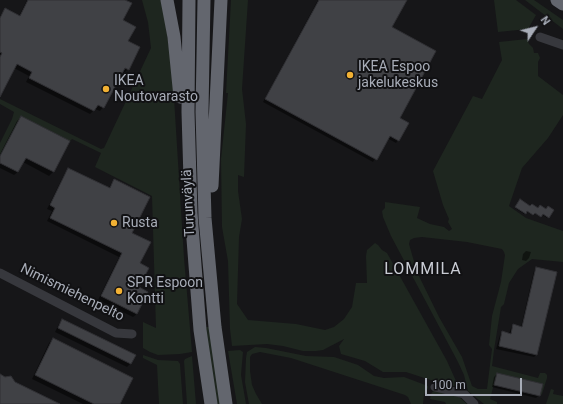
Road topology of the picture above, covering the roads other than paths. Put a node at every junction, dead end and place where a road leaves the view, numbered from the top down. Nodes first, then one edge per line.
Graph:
1 (167, 0) edge
2 (189, 0) edge
3 (204, 0) edge
4 (221, 0) edge
5 (226, 0) edge
6 (557, 0) edge
7 (563, 4) edge
8 (221, 16) junction
9 (540, 37) dead end
10 (563, 44) edge
11 (188, 152) junction
12 (0, 274) edge
13 (210, 279) junction
14 (215, 327) junction
15 (200, 330) junction
16 (132, 334) dead end
17 (435, 387) dead end
18 (202, 404) edge
19 (211, 404) edge
20 (226, 404) edge
21 (232, 404) edge
22 (474, 404) edge

1 - 11 highway
2 - 11 highway, Turunväylä
3 - 13 highway, Turunväylä
4 - 8 highway
5 - 8 highway
6 - 7 highway
8 - 13 highway
9 - 10 street
11 - 15 highway, Turunväylä
12 - 16 street, Nimismiehenpelto
13 - 14 highway, Turunväylä
14 - 20 highway, Turunväylä
14 - 21 highway
15 - 18 highway
15 - 19 highway, Turunväylä
17 - 22 street

